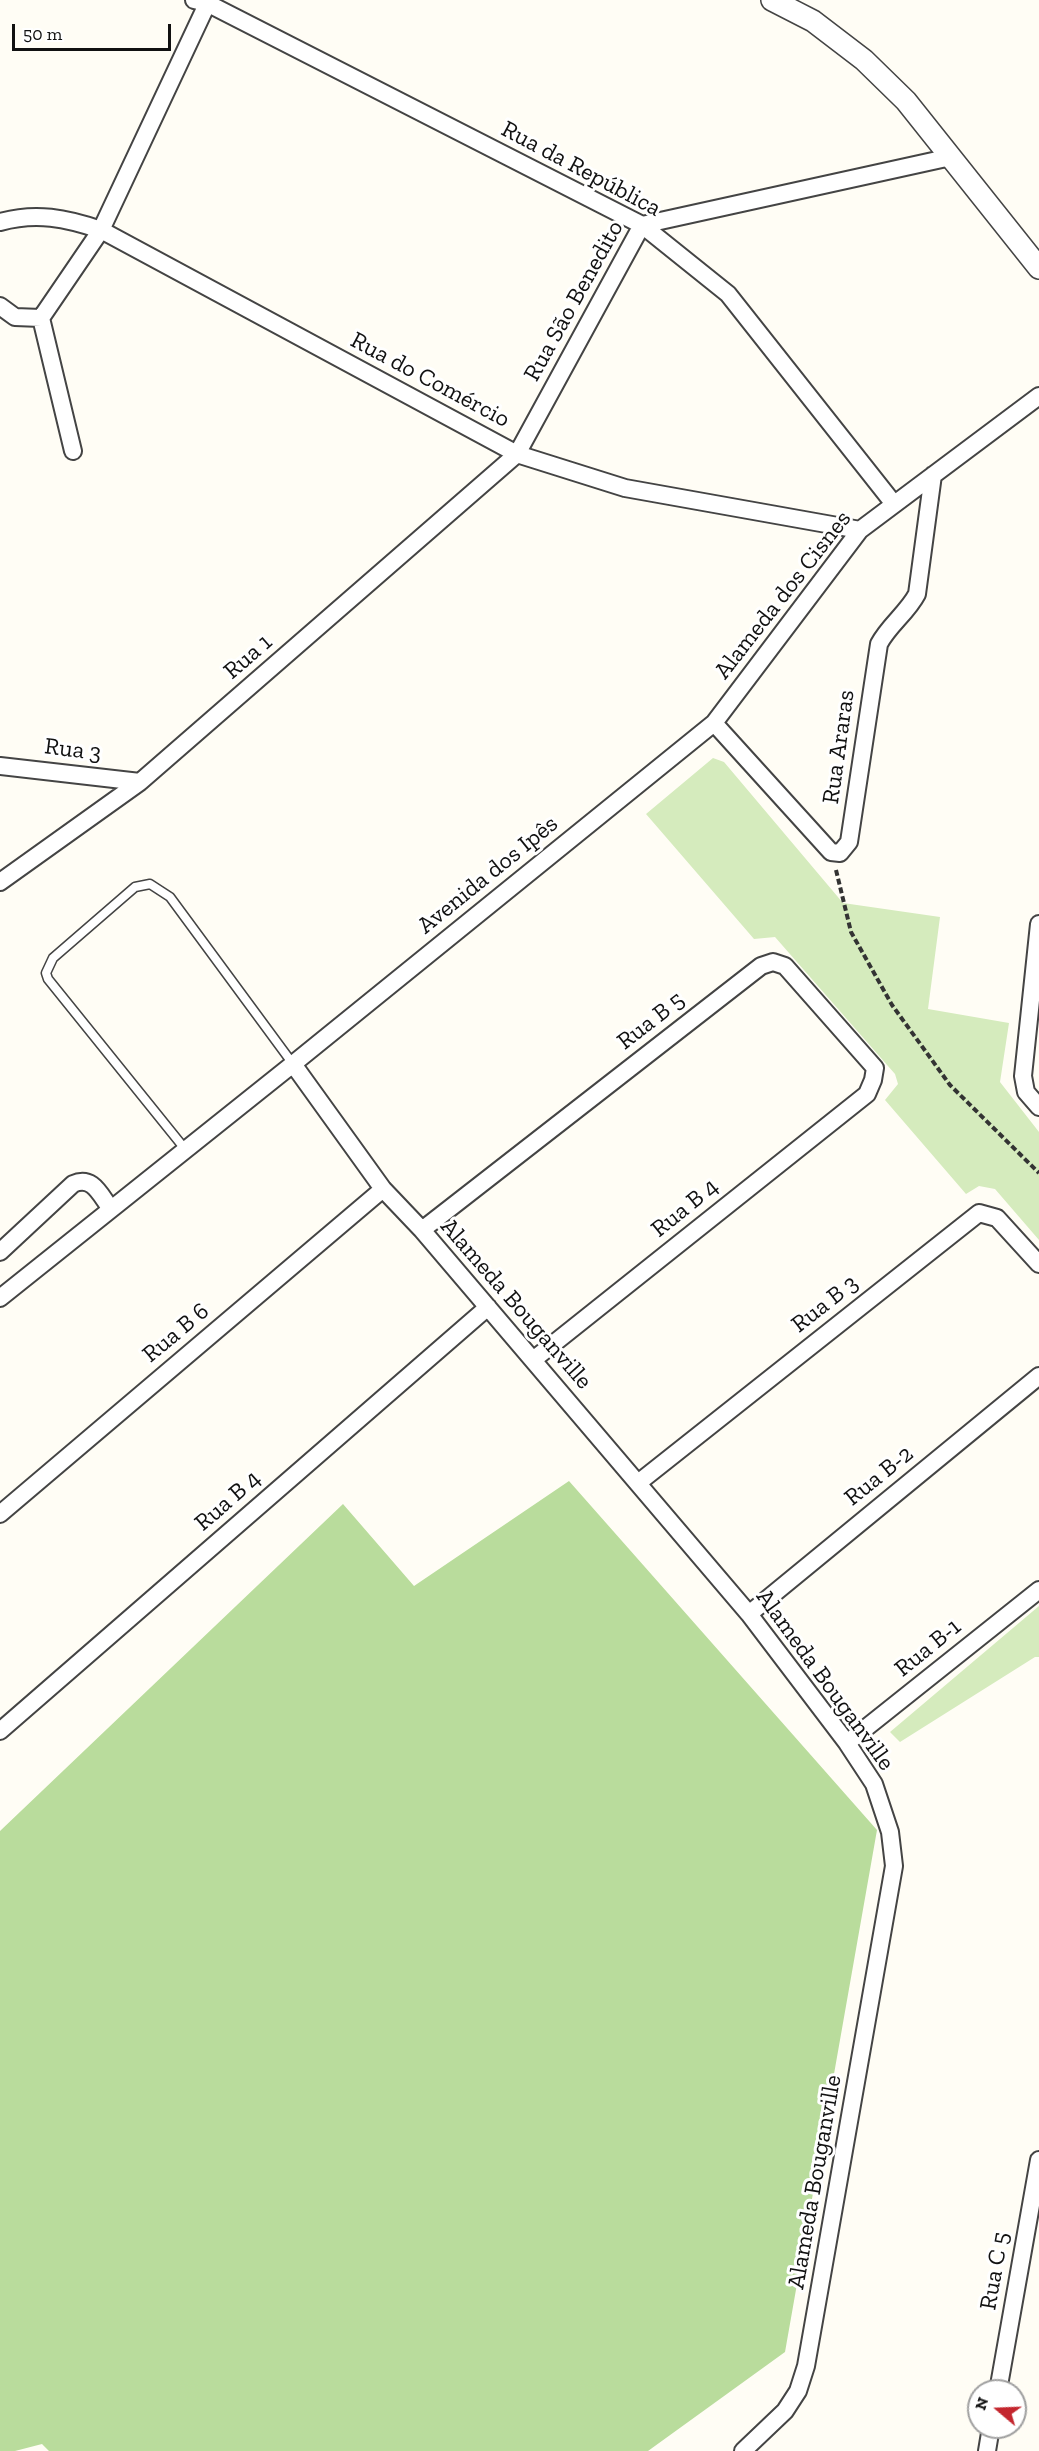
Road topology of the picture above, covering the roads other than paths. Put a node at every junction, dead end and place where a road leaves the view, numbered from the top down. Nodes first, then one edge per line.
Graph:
1 (772, 0) edge
2 (204, 1) edge
3 (951, 157) junction
4 (0, 222) edge
5 (642, 225) junction
6 (101, 230) junction
7 (1039, 268) edge
8 (0, 306) edge
9 (41, 318) junction
10 (1039, 396) edge
11 (73, 451) dead end
12 (517, 454) junction
13 (933, 475) junction
14 (894, 504) junction
15 (860, 530) junction
16 (714, 723) junction
17 (0, 766) edge
18 (140, 782) junction
19 (0, 881) edge
20 (1039, 924) edge
21 (293, 1064) junction
22 (867, 1094) joint
23 (1039, 1107) edge
24 (185, 1149) junction
25 (383, 1189) junction
26 (111, 1209) junction
27 (422, 1230) junction
28 (0, 1251) edge
29 (1039, 1264) edge
30 (0, 1298) edge
31 (488, 1307) junction
32 (533, 1360) junction
33 (1039, 1376) edge
34 (638, 1483) junction
35 (0, 1514) edge
36 (1039, 1590) edge
37 (749, 1614) junction
38 (0, 1731) edge
39 (847, 1743) junction
40 (1039, 2160) edge
41 (1000, 2379) edge
42 (743, 2451) edge

1 - 3 street
2 - 5 street, Rua da República
2 - 6 street
3 - 5 street, Rua São Benedito
3 - 7 street
4 - 6 street, Rua do Comércio
5 - 12 street, Rua São Benedito
5 - 14 street, Rua da República
6 - 9 street
6 - 12 street, Rua do Comércio
8 - 9 street
9 - 11 street
10 - 13 street, Alameda dos Cisnes
12 - 15 street, Rua do Comércio
12 - 18 street, Rua 1
13 - 14 street, Alameda dos Cisnes
13 - 16 street, Rua Araras
14 - 15 street, Alameda dos Cisnes
15 - 16 street, Alameda dos Cisnes
16 - 21 street, Avenida dos Ipês
17 - 18 street, Rua 3
18 - 19 street, Rua 1
20 - 23 street
21 - 24 street
21 - 24 lane
21 - 25 street, Alameda Bouganville
22 - 27 street, Rua B 5
22 - 32 street, Rua B 4
24 - 26 street
25 - 27 street, Alameda Bouganville
25 - 35 street, Rua B 6
26 - 28 street
26 - 30 street
27 - 31 street, Alameda Bouganville
29 - 34 street, Rua B 3
31 - 32 street, Alameda Bouganville
31 - 38 street, Rua B 4
32 - 34 street, Alameda Bouganville
33 - 37 street, Rua B-2
34 - 37 street, Alameda Bouganville
36 - 39 street, Rua B-1
37 - 39 street, Alameda Bouganville
39 - 42 street, Alameda Bouganville
40 - 41 street, Rua C 5

